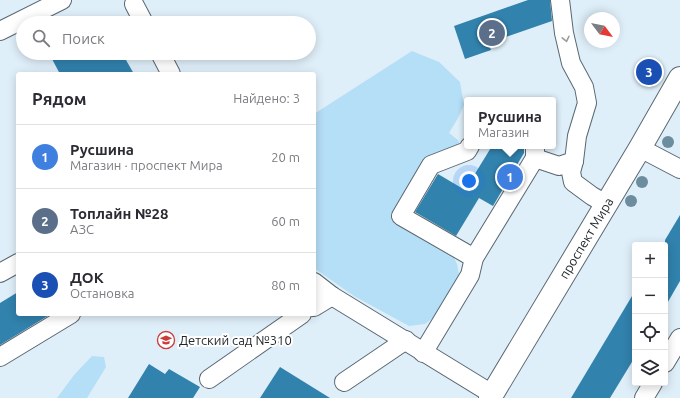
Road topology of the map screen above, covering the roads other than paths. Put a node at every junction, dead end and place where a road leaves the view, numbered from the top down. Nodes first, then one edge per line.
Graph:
1 (61, 0) edge
2 (560, 0) edge
3 (134, 4) dead end
4 (30, 16) edge
5 (140, 16) edge
6 (16, 23) edge
7 (0, 31) edge
8 (164, 60) edge
9 (170, 72) edge
10 (680, 78) edge
11 (640, 148) junction
12 (468, 149) edge
13 (535, 152) edge
14 (574, 161) junction
15 (680, 169) edge
16 (606, 204) junction
17 (474, 258) junction
18 (16, 264) edge
19 (0, 273) edge
20 (316, 284) edge
21 (332, 296) junction
22 (316, 306) edge
23 (68, 316) edge
24 (299, 316) edge
25 (680, 338) edge
26 (406, 340) junction
27 (423, 353) junction
28 (0, 357) edge
29 (668, 358) edge
30 (208, 379) dead end
31 (344, 382) dead end
32 (651, 386) edge
33 (491, 396) edge
34 (644, 398) edge

1 - 4 lane
2 -> 14 lane
3 - 5 lane
6 - 7 lane
8 - 9 lane
10 - 11 main road, проспект Мира
11 - 15 lane
11 - 16 main road, проспект Мира
12 - 17 lane
13 - 14 lane
13 - 17 lane
14 - 16 lane
16 - 33 main road, проспект Мира
17 - 27 lane
18 - 19 lane
20 - 21 lane
21 - 22 lane
21 - 26 lane
23 - 28 lane
24 - 30 lane
25 - 29 lane
26 - 27 lane
26 - 31 lane
27 - 33 lane
32 - 34 lane

